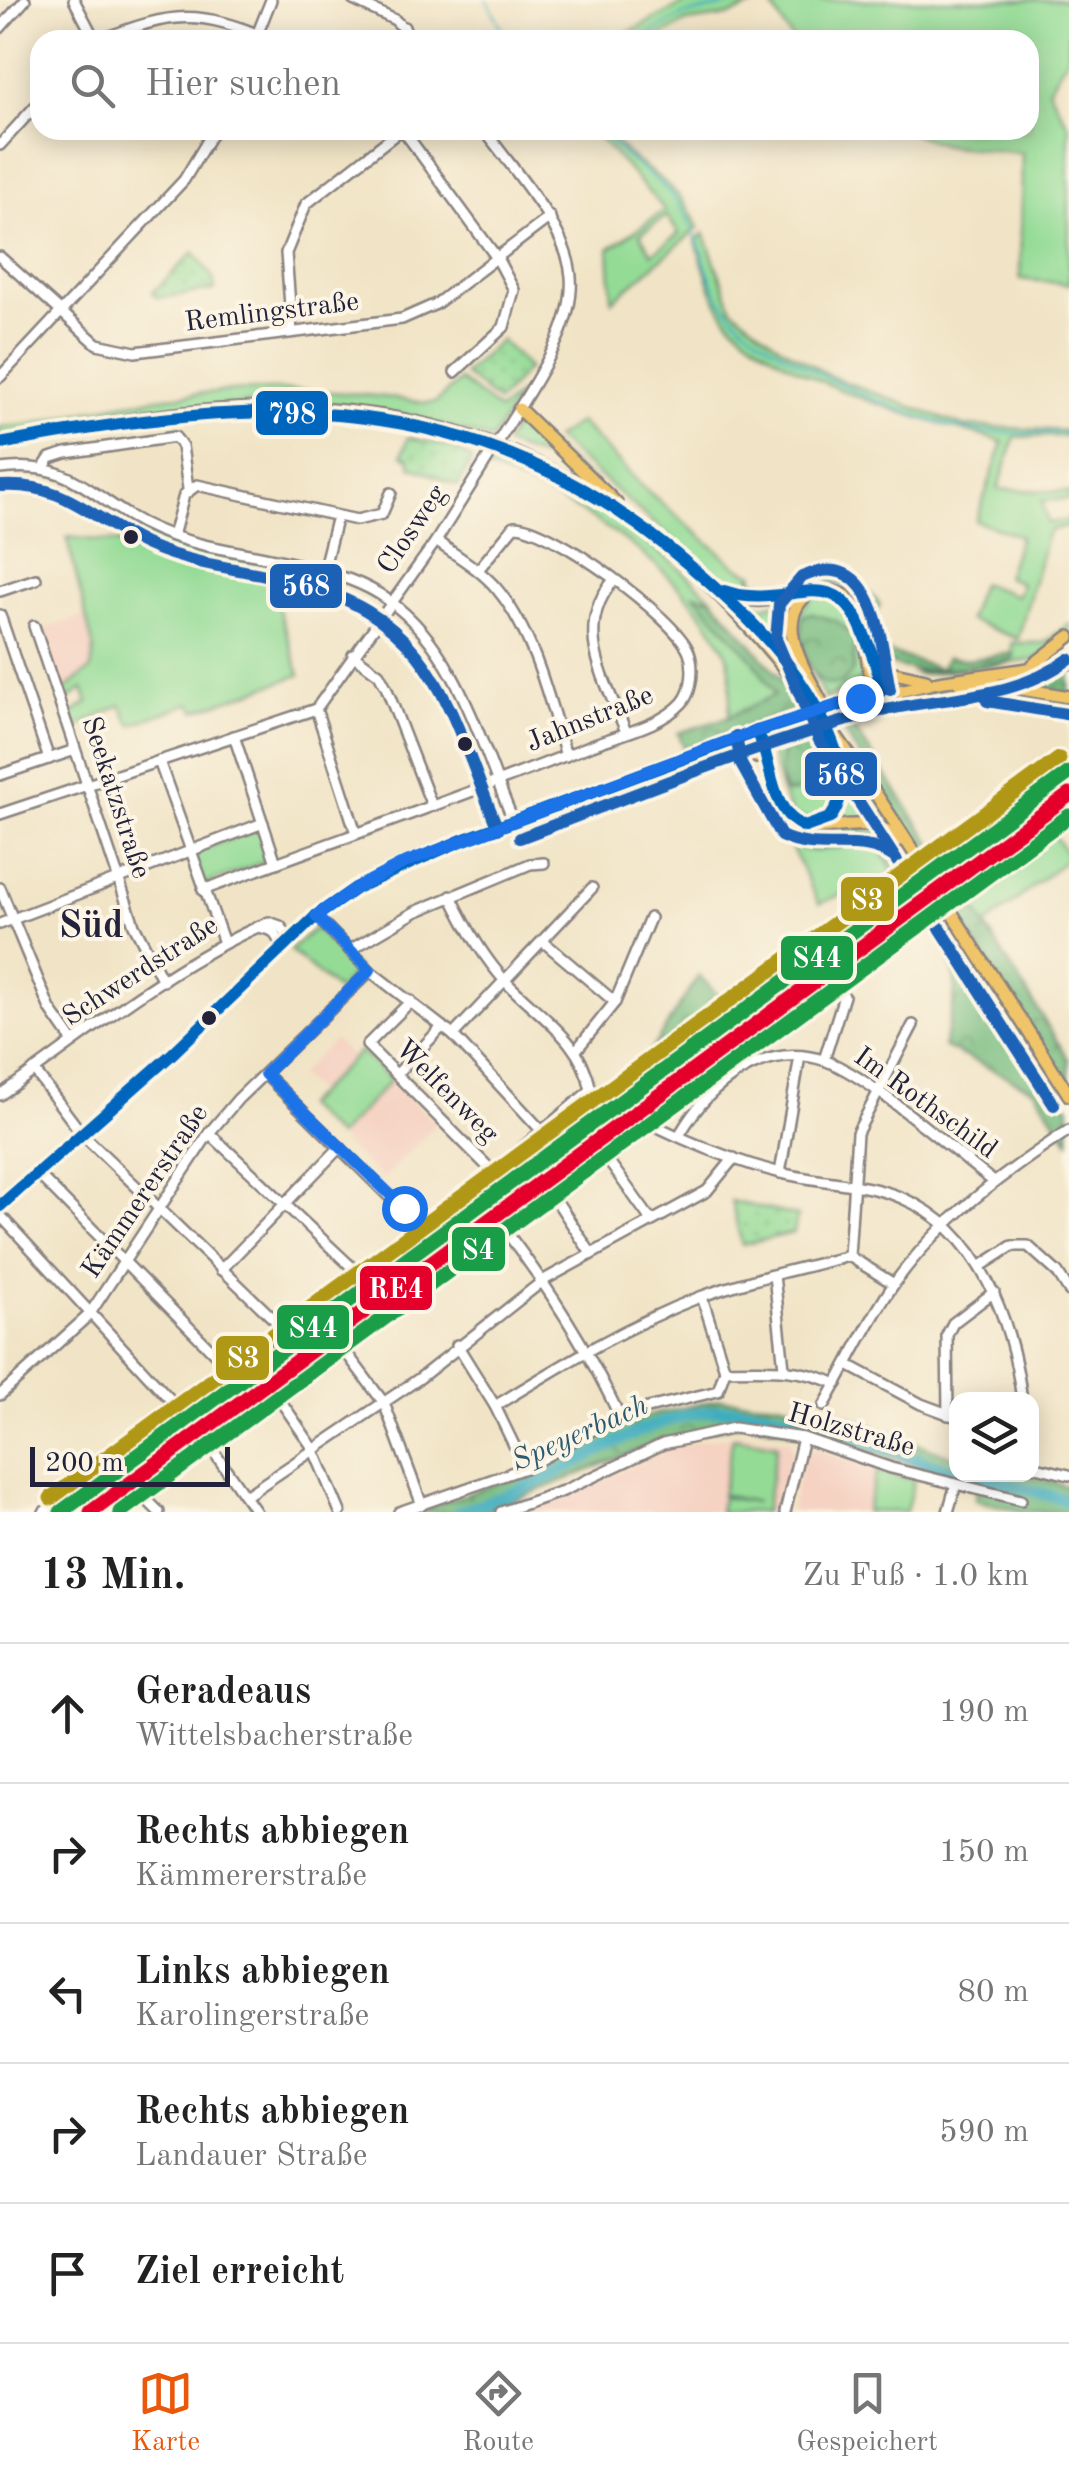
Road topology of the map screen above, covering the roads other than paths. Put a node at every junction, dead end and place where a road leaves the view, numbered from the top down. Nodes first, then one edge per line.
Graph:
1 (25, 0) edge
2 (74, 0) edge
3 (271, 0) edge
4 (355, 0) edge
5 (404, 27) junction
6 (0, 28) edge
7 (92, 30) edge
8 (133, 30) edge
9 (236, 30) edge
10 (259, 30) edge
11 (402, 30) edge
12 (407, 30) edge
13 (30, 112) edge
14 (0, 126) edge
15 (9, 134) junction
16 (208, 140) edge
17 (389, 140) edge
18 (409, 140) edge
19 (492, 140) edge
20 (0, 145) edge
21 (550, 217) junction
22 (0, 257) edge
23 (497, 258) junction
24 (62, 312) junction
25 (292, 332) junction
26 (455, 372) dead end
27 (0, 376) edge
28 (519, 409) junction
29 (0, 444) edge
30 (44, 467) junction
31 (0, 469) edge
32 (188, 489) junction
33 (391, 492) dead end
34 (622, 510) junction
35 (337, 516) junction
36 (172, 536) junction
37 (436, 540) junction
38 (478, 570) junction
39 (323, 571) junction
40 (36, 580) dead end
41 (613, 581) junction
42 (714, 586) junction
43 (812, 591) junction
44 (0, 592) edge
45 (391, 601) junction
46 (0, 615) edge
47 (34, 626) dead end
48 (1069, 638) edge
49 (867, 644) junction
50 (353, 655) junction
51 (1069, 663) edge
52 (877, 668) junction
53 (1028, 668) junction
54 (938, 682) junction
55 (876, 693) junction
56 (1069, 697) edge
57 (815, 705) junction
58 (316, 709) junction
59 (784, 722) junction
60 (626, 732) junction
61 (755, 732) junction
62 (835, 733) junction
63 (234, 736) junction
64 (75, 750) junction
65 (701, 751) junction
66 (762, 753) junction
67 (566, 756) junction
68 (49, 759) junction
69 (159, 761) junction
70 (0, 774) edge
71 (496, 782) junction
72 (88, 784) junction
73 (432, 806) junction
74 (0, 814) edge
75 (514, 822) junction
76 (263, 824) junction
77 (805, 827) junction
78 (356, 833) junction
79 (913, 850) junction
80 (189, 851) junction
81 (276, 862) junction
82 (544, 864) dead end
83 (118, 878) junction
84 (0, 888) edge
85 (592, 888) dead end
86 (203, 890) junction
87 (451, 896) junction
88 (316, 916) junction
89 (650, 918) dead end
90 (13, 919) junction
91 (276, 923) junction
92 (0, 924) edge
93 (259, 926) junction
94 (304, 927) junction
95 (224, 943) junction
96 (287, 943) junction
97 (545, 943) junction
98 (350, 950) junction
99 (370, 970) junction
100 (162, 981) junction
101 (506, 982) junction
102 (844, 996) dead end
103 (411, 1001) junction
104 (615, 1002) junction
105 (913, 1026) dead end
106 (442, 1027) junction
107 (453, 1035) junction
108 (73, 1042) junction
109 (578, 1048) junction
110 (800, 1056) junction
111 (824, 1060) junction
112 (34, 1070) junction
113 (265, 1074) junction
114 (397, 1074) junction
115 (2, 1089) edge
116 (591, 1090) junction
117 (875, 1092) junction
118 (1069, 1095) edge
119 (541, 1130) junction
120 (1069, 1130) edge
121 (209, 1133) junction
122 (82, 1134) junction
123 (680, 1134) junction
124 (340, 1146) junction
125 (734, 1158) junction
126 (607, 1159) dead end
127 (36, 1172) junction
128 (492, 1172) junction
129 (780, 1172) junction
130 (994, 1182) junction
131 (852, 1188) junction
132 (556, 1200) dead end
133 (288, 1203) junction
134 (0, 1206) edge
135 (158, 1211) junction
136 (0, 1215) edge
137 (650, 1220) junction
138 (942, 1226) junction
139 (420, 1227) junction
140 (590, 1252) junction
141 (849, 1256) junction
142 (126, 1262) junction
143 (981, 1266) junction
144 (222, 1270) junction
145 (358, 1272) junction
146 (774, 1275) junction
147 (544, 1280) junction
148 (894, 1284) junction
149 (1069, 1291) edge
150 (994, 1292) junction
151 (702, 1296) junction
152 (89, 1315) junction
153 (284, 1330) junction
154 (333, 1335) junction
155 (457, 1345) junction
156 (588, 1350) junction
157 (848, 1365) junction
158 (784, 1368) junction
159 (230, 1369) junction
160 (725, 1370) junction
161 (269, 1384) junction
162 (836, 1384) junction
163 (951, 1392) edge
164 (1021, 1392) edge
165 (0, 1395) edge
166 (384, 1404) junction
167 (495, 1406) junction
168 (824, 1406) dead end
169 (619, 1415) junction
170 (949, 1415) edge
171 (200, 1432) junction
172 (803, 1438) junction
173 (313, 1448) junction
174 (525, 1468) junction
175 (1039, 1468) edge
176 (1069, 1475) edge
177 (131, 1484) junction
178 (956, 1484) junction
179 (76, 1488) dead end
180 (247, 1495) junction
181 (1021, 1500) dead end
182 (422, 1505) junction
183 (44, 1512) edge
184 (93, 1512) edge
185 (158, 1512) edge
186 (256, 1512) edge
187 (340, 1512) edge
188 (399, 1512) edge
189 (501, 1512) edge
190 (785, 1512) edge
191 (948, 1512) edge

1 - 6 street
2 - 7 street
3 - 10 street
4 - 5 street
5 - 11 street
5 - 12 street
8 - 9 street
13 - 15 street
14 - 15 street
15 - 20 street
16 - 24 street
17 - 25 street
18 - 23 street
19 - 21 street
21 - 23 street, Remlingstraße
21 - 28 street, Closweg
22 - 24 street, Remlingstraße
23 - 25 street, Remlingstraße
23 - 26 street
24 - 25 street, Remlingstraße
24 - 27 street
28 - 34 main road
28 - 37 street, Closweg, bridge
29 - 34 main road
30 - 31 street
30 - 32 street
30 - 36 street
32 - 35 street
32 - 36 street
33 - 35 street
34 - 42 main road
35 - 39 street
36 - 39 street
37 - 38 street
37 - 45 street, Closweg
38 - 41 street, Jahnstraße
38 - 67 street
39 - 45 street
40 - 44 street
41 - 60 street
41 - 60 street, Jahnstraße
42 - 43 main road
42 - 57 main road
43 - 49 main road
43 - 62 main road
45 - 50 street, Closweg
45 - 71 street
46 - 68 street
47 - 64 street, Seekatzstraße
48 - 53 main road
49 - 52 main road
49 - 55 main road
50 - 58 street, Closweg
50 - 73 street
51 - 53 main road
52 - 54 main road
52 - 55 main road
53 - 54 main road
54 - 55 main road
54 - 56 main road
55 - 59 main road, bridge
57 - 62 main road
57 - 77 main road
58 - 63 street
58 - 78 street
59 - 61 main road
59 - 66 main road
60 - 67 street, Jahnstraße
61 - 65 main road
61 - 66 main road
62 - 79 main road
63 - 69 street
63 - 76 street
64 - 68 street
64 - 72 street, Seekatzstraße
65 - 66 main road
65 - 75 main road
66 - 77 main road
67 - 71 street, Jahnstraße
68 - 70 street
69 - 72 street
69 - 80 street
71 - 73 street, Jahnstraße
71 - 75 street
72 - 74 street
72 - 83 street, Seekatzstraße
73 - 78 street, Jahnstraße
75 - 88 main road
76 - 80 street
76 - 81 street
77 - 79 main road
78 - 81 street, Jahnstraße
79 - 118 main road
80 - 83 street
80 - 86 street
81 - 86 street, Jahnstraße
82 - 87 street
83 - 90 street
83 - 100 street, Seekatzstraße
84 - 90 street
85 - 97 street
86 - 95 street
87 - 98 street
87 - 101 street
88 - 94 main road
88 - 98 street
89 - 104 street
90 - 92 street
90 - 108 street
91 - 93 street, Schwerdstraße
91 - 94 street, Schwerdstraße
91 - 96 street
93 - 95 street, Schwerdstraße
93 - 96 street, Schwerdstraße
94 - 96 main road
95 - 100 street, Schwerdstraße
96 - 122 main road
97 - 101 street
97 - 104 street
98 - 99 street
99 - 103 street
99 - 113 street, Kämmererstraße
100 - 108 street, Schwerdstraße
101 - 107 street
101 - 109 street
102 - 111 street
103 - 106 street
103 - 114 street, Welfenweg
104 - 109 street
105 - 117 street
106 - 107 street
106 - 114 street
107 - 119 street
108 - 112 street, Schwerdstraße
109 - 116 street
110 - 111 street, Im Rothschild
110 - 123 street, Im Rothschild
110 - 129 street
111 - 117 street, Im Rothschild
112 - 115 street, Schwerdstraße
112 - 122 street
113 - 121 street, Kämmererstraße
113 - 124 street
114 - 128 street, Welfenweg
116 - 119 street
116 - 123 street
117 - 130 street, Im Rothschild
117 - 131 street
119 - 128 street
120 - 130 street
121 - 133 street
121 - 135 street, Kämmererstraße
122 - 127 main road
122 - 135 street
123 - 125 street
124 - 133 street
124 - 139 street
125 - 129 street
125 - 137 street
126 - 137 street
127 - 134 main road
127 - 142 street
128 - 139 street
129 - 131 street
130 - 138 street
131 - 138 street
131 - 141 street
132 - 140 street
133 - 144 street
133 - 145 street
135 - 142 street, Kämmererstraße
135 - 144 street
136 - 152 street
137 - 140 street
138 - 143 street
138 - 148 street
139 - 145 street
140 - 147 street
141 - 146 street
141 - 148 street
142 - 152 street, Kämmererstraße
142 - 159 street
143 - 149 street
143 - 150 street
144 - 153 street
145 - 153 street
146 - 151 street
146 - 158 street
147 - 154 street
147 - 155 street
147 - 156 street
148 - 157 street
150 - 163 street
150 - 164 street
151 - 156 street
151 - 160 street
152 - 159 street
152 - 165 street, Kämmererstraße
153 - 159 street
154 - 161 street
154 - 166 street
155 - 166 street
155 - 167 street
156 - 167 street
156 - 169 street
157 - 162 street
157 - 170 street
158 - 160 street
158 - 162 street
160 - 169 street
161 - 171 street
161 - 173 street
162 - 168 street
166 - 173 street
166 - 182 street
167 - 174 street
169 - 174 street
171 - 177 street
171 - 180 street
172 - 178 street, Holzstraße
172 - 189 street, Holzstraße
172 - 190 street
173 - 180 street
173 - 187 street
174 - 182 street
175 - 176 street
177 - 184 street
177 - 185 street
178 - 181 street, Holzstraße
178 - 191 street
179 - 183 street
180 - 186 street
182 - 188 street

